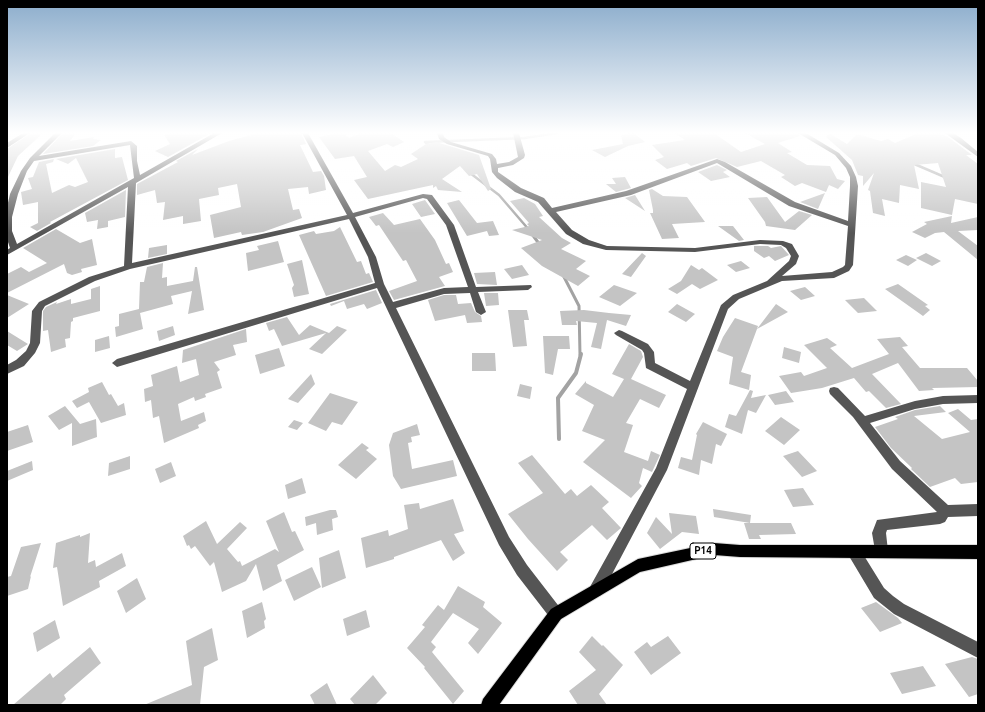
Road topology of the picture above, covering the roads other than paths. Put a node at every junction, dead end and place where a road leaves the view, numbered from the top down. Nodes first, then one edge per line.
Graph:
1 (27, 166) edge
2 (134, 166) edge
3 (161, 166) edge
4 (323, 166) edge
5 (498, 166) edge
6 (701, 166) edge
7 (728, 166) edge
8 (848, 166) edge
9 (493, 167) joint
10 (135, 181) junction
11 (551, 211) junction
12 (351, 216) junction
13 (852, 225) junction
14 (15, 249) junction
15 (7, 253) edge
16 (128, 267) junction
17 (380, 284) junction
18 (767, 285) junction
19 (528, 287) dead end
20 (473, 289) junction
21 (391, 306) junction
22 (481, 312) dead end
23 (619, 332) dead end
24 (117, 364) dead end
25 (7, 370) edge
26 (693, 387) junction
27 (834, 391) dead end
28 (978, 399) edge
29 (863, 421) junction
30 (945, 510) junction
31 (978, 510) edge
32 (853, 551) junction
33 (881, 551) junction
34 (978, 552) edge
35 (596, 590) junction
36 (556, 614) junction
37 (978, 650) edge
38 (489, 705) edge

1 - 14 street
2 - 10 street
3 - 10 street
4 - 12 street
5 - 9 street
6 - 11 street
7 - 13 street
8 - 13 street
9 - 11 street
10 - 14 street
10 - 16 street
11 - 18 street
12 - 16 street
12 - 17 street
12 - 20 street
13 - 18 street
14 - 15 street
16 - 25 street
17 - 21 street
17 - 24 street
18 - 26 street
19 - 20 street
20 - 21 street
20 - 22 street
21 - 36 street
23 - 26 street
26 - 35 street
27 - 29 street
28 - 29 street
29 - 30 street
30 - 31 street
30 - 33 street
32 - 33 main road, P14
32 - 35 main road, P14
32 - 37 street
33 - 34 main road, P14
35 - 36 main road, P14
36 - 38 main road, P14

